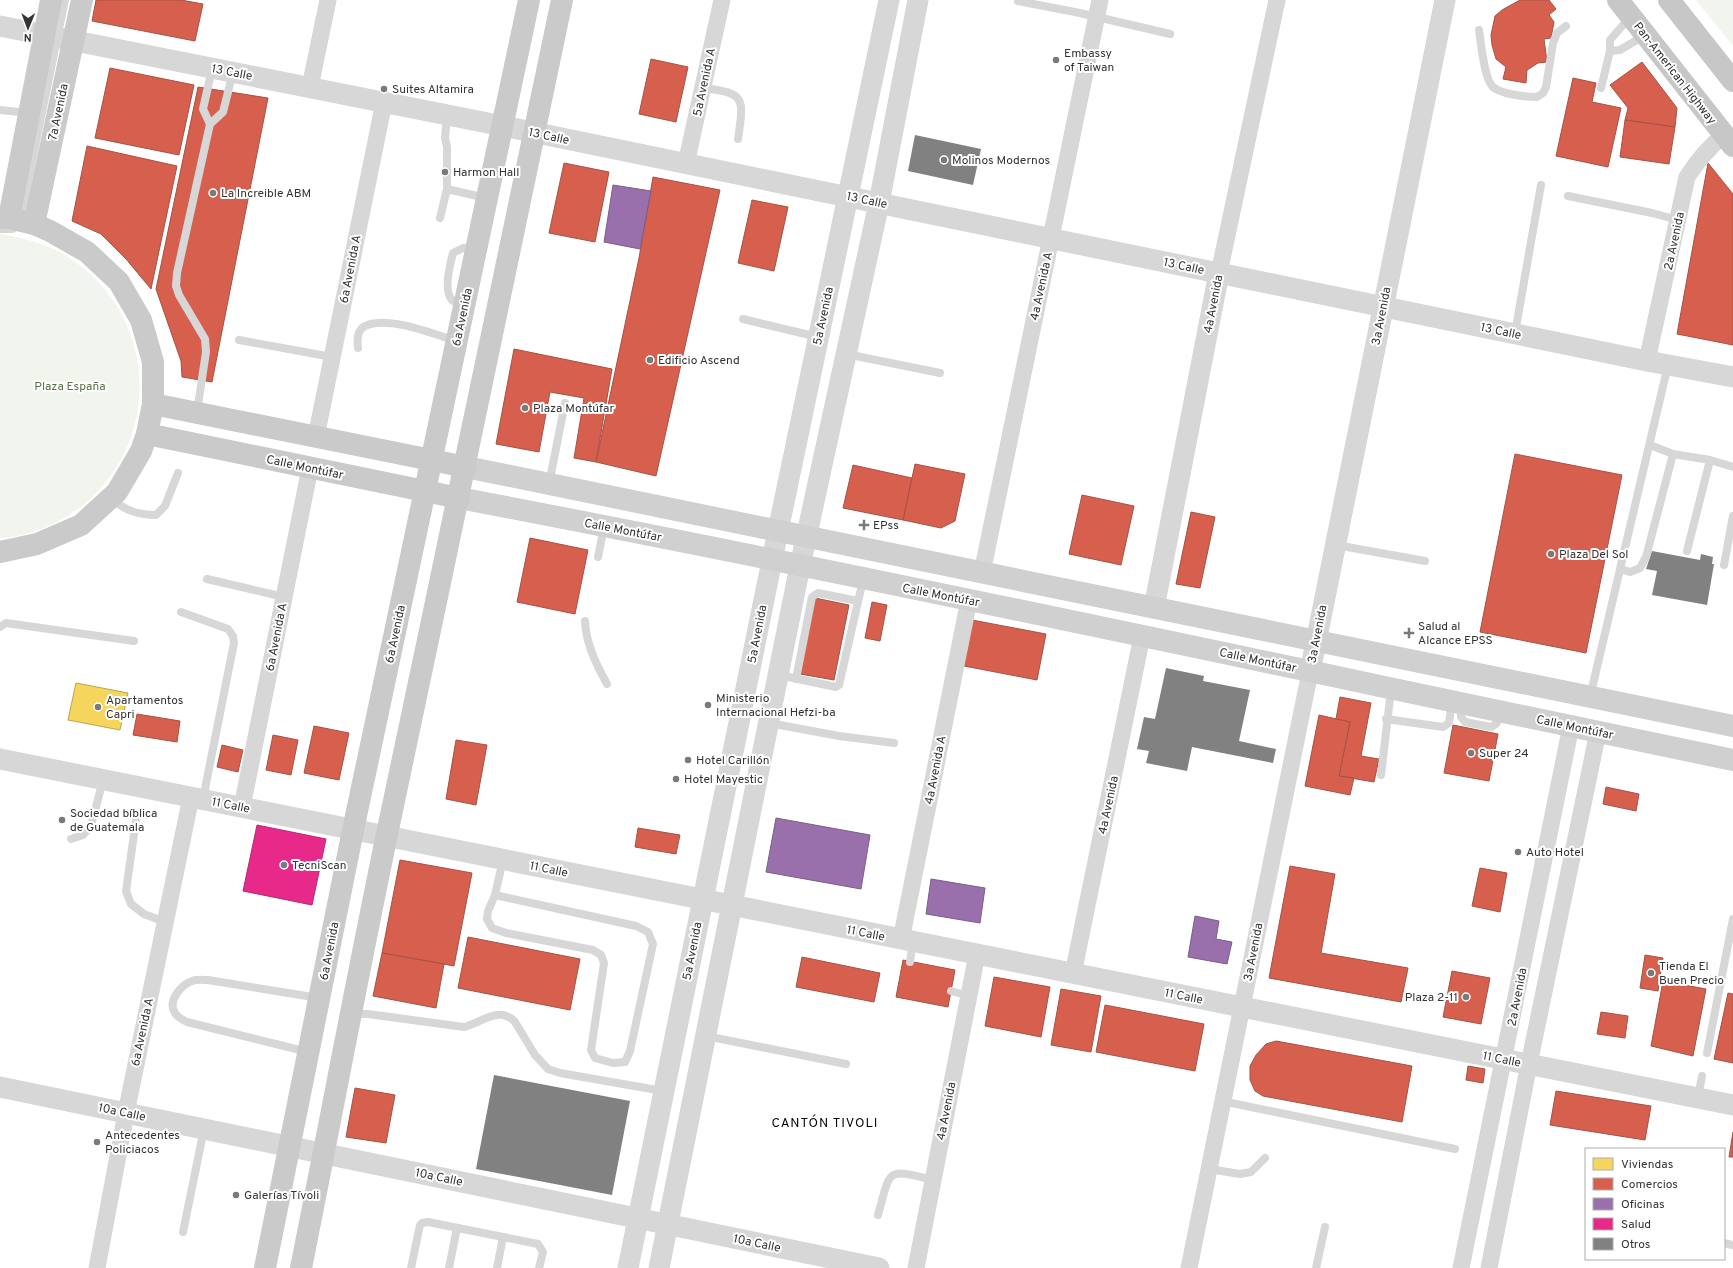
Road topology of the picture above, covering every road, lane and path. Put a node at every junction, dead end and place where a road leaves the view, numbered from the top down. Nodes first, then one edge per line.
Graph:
1 (52, 0) edge
2 (65, 0) edge
3 (82, 0) edge
4 (328, 0) edge
5 (529, 0) edge
6 (562, 0) edge
7 (722, 0) edge
8 (889, 0) edge
9 (918, 0) edge
10 (1100, 0) edge
11 (1277, 0) edge
12 (1445, 0) edge
13 (1669, 0) edge
14 (1018, 1) dead end
15 (1624, 8) edge
16 (1097, 17) junction
17 (0, 26) edge
18 (1566, 26) dead end
19 (1479, 30) dead end
20 (1170, 34) dead end
21 (1645, 35) junction
22 (59, 37) junction
23 (1610, 51) junction
24 (212, 68) junction
25 (233, 72) junction
26 (1733, 81) edge
27 (310, 87) junction
28 (703, 88) junction
29 (1601, 88) dead end
30 (384, 102) junction
31 (0, 110) edge
32 (30, 113) junction
33 (448, 115) junction
34 (210, 124) junction
35 (503, 126) junction
36 (527, 132) junction
37 (738, 139) dead end
38 (1729, 141) edge
39 (686, 164) junction
40 (1541, 185) dead end
41 (447, 189) junction
42 (848, 196) junction
43 (1568, 196) dead end
44 (487, 198) junction
45 (879, 203) junction
46 (440, 218) dead end
47 (1678, 220) junction
48 (12, 222) edge
49 (1051, 238) junction
50 (1219, 273) junction
51 (1383, 306) junction
52 (743, 319) dead end
53 (1515, 334) junction
54 (818, 337) junction
55 (239, 340) dead end
56 (457, 341) junction
57 (358, 348) dead end
58 (846, 354) junction
59 (332, 357) junction
60 (1648, 361) junction
61 (1669, 365) junction
62 (940, 373) dead end
63 (1733, 377) edge
64 (565, 403) dead end
65 (153, 404) junction
66 (197, 413) junction
67 (147, 434) junction
68 (316, 437) junction
69 (1650, 445) junction
70 (1673, 454) junction
71 (431, 460) junction
72 (1710, 460) junction
73 (458, 466) junction
74 (1733, 467) edge
75 (310, 468) junction
76 (178, 474) dead end
77 (548, 484) junction
78 (425, 491) junction
79 (451, 496) junction
80 (110, 498) junction
81 (1733, 516) edge
82 (604, 526) junction
83 (778, 531) junction
84 (806, 536) junction
85 (1335, 545) junction
86 (1687, 551) dead end
87 (0, 552) edge
88 (598, 557) dead end
89 (772, 560) junction
90 (1425, 561) dead end
91 (1724, 565) dead end
92 (800, 566) junction
93 (1621, 569) junction
94 (982, 573) junction
95 (207, 579) dead end
96 (863, 579) junction
97 (284, 597) junction
98 (969, 600) junction
99 (858, 601) junction
100 (1154, 608) junction
101 (181, 612) dead end
102 (585, 621) dead end
103 (0, 626) edge
104 (1142, 636) junction
105 (134, 641) dead end
106 (1315, 641) junction
107 (1310, 672) junction
108 (787, 677) junction
109 (607, 684) dead end
110 (1391, 689) junction
111 (1590, 697) junction
112 (1456, 703) junction
113 (1386, 719) junction
114 (768, 723) junction
115 (1571, 726) junction
116 (1733, 726) edge
117 (1598, 732) junction
118 (894, 743) dead end
119 (0, 759) edge
120 (1733, 760) edge
121 (1381, 775) dead end
122 (103, 780) junction
123 (197, 798) junction
124 (242, 807) junction
125 (137, 813) dead end
126 (353, 830) junction
127 (379, 835) junction
128 (71, 839) dead end
129 (503, 860) junction
130 (495, 895) junction
131 (703, 900) junction
132 (731, 906) junction
133 (1733, 919) edge
134 (165, 922) junction
135 (908, 948) junction
136 (977, 954) junction
137 (1729, 959) edge
138 (1073, 974) junction
139 (951, 992) dead end
140 (968, 996) junction
141 (320, 998) junction
142 (1242, 1007) junction
143 (351, 1014) junction
144 (706, 1036) junction
145 (309, 1052) junction
146 (1707, 1053) dead end
147 (1504, 1060) junction
148 (846, 1064) dead end
149 (1528, 1064) junction
150 (1702, 1076) dead end
151 (0, 1087) edge
152 (664, 1091) junction
153 (1698, 1098) junction
154 (1222, 1101) junction
155 (1733, 1105) edge
156 (126, 1113) junction
157 (204, 1129) junction
158 (290, 1147) junction
159 (1455, 1149) dead end
160 (316, 1152) junction
161 (1265, 1158) dead end
162 (1209, 1169) junction
163 (933, 1180) junction
164 (878, 1215) dead end
165 (638, 1218) junction
166 (667, 1224) junction
167 (1325, 1227) dead end
168 (457, 1228) junction
169 (182, 1232) dead end
170 (503, 1237) junction
171 (97, 1268) edge
172 (265, 1268) edge
173 (301, 1268) edge
174 (411, 1268) edge
175 (449, 1268) edge
176 (497, 1268) edge
177 (539, 1268) edge
178 (628, 1268) edge
179 (658, 1268) edge
180 (879, 1268) edge
181 (916, 1268) edge
182 (1189, 1268) edge
183 (1316, 1268) edge
184 (1461, 1268) edge
185 (1489, 1268) edge

1 - 22 main road, 7a Avenida
2 - 22 lane
3 - 22 main road, 7a Avenida
4 - 27 street
5 - 35 main road, 6a Avenida
6 - 36 main road
7 - 28 street, 5a Avenida A
8 - 42 street, 5a Avenida
9 - 45 street
10 - 16 street, 4a Avenida A
11 - 50 street, 4a Avenida
12 - 51 street, 3a Avenida
13 - 26 highway
14 - 16 lane
15 - 21 highway, Pan-American Highway
15 - 23 lane
16 - 20 lane
16 - 49 street, 4a Avenida A
17 - 22 street, 13 Calle
18 - 19 lane
21 - 23 lane
21 - 38 highway, Pan-American Highway
22 - 24 street, 13 Calle
22 - 32 main road, 7a Avenida
22 - 48 main road, 7a Avenida
23 - 29 lane
24 - 25 street, 13 Calle
24 - 34 lane
25 - 27 street, 13 Calle
25 - 34 lane
27 - 30 street, 13 Calle
28 - 37 lane
28 - 39 street, 5a Avenida A
30 - 33 street, 13 Calle
30 - 59 street, 6a Avenida A
31 - 32 lane
32 - 48 main road, 7a Avenida
33 - 35 street, 13 Calle
33 - 41 lane
34 - 66 lane
35 - 36 street, 13 Calle
35 - 44 main road, 6a Avenida
36 - 39 street, 13 Calle
36 - 73 main road
38 - 47 street, 2a Avenida
39 - 42 street, 13 Calle
40 - 53 lane
41 - 44 lane
41 - 46 lane
42 - 45 street, 13 Calle
42 - 54 street, 5a Avenida
43 - 47 lane
44 - 56 main road, 6a Avenida
45 - 49 street, 13 Calle
45 - 58 street
47 - 60 street, 2a Avenida
48 - 65 main road
49 - 50 street, 13 Calle
49 - 94 street, 4a Avenida A
50 - 51 street, 13 Calle
50 - 100 street, 4a Avenida
51 - 53 street, 13 Calle
51 - 85 street, 3a Avenida
52 - 54 lane
53 - 60 street, 13 Calle
54 - 83 street, 5a Avenida
55 - 59 lane
56 - 57 lane
56 - 71 main road, 6a Avenida
58 - 62 lane
58 - 84 street
59 - 68 street, 6a Avenida A
60 - 61 street, 13 Calle
61 - 63 street, 13 Calle
61 - 69 lane
64 - 77 lane
65 - 66 main road
65 - 67 main road
66 - 68 main road
67 - 75 main road, Calle Montúfar
67 - 80 main road
68 - 71 main road
69 - 70 lane
69 - 93 lane
70 - 72 lane
70 - 93 lane
71 - 73 main road
71 - 78 main road, 6a Avenida
72 - 74 lane
72 - 86 lane
73 - 77 main road
73 - 79 main road
75 - 78 main road, Calle Montúfar
75 - 97 street, 6a Avenida A
76 - 80 lane
77 - 83 main road
78 - 79 main road, Calle Montúfar
78 - 126 main road, 6a Avenida
79 - 82 main road, Calle Montúfar
79 - 127 main road
80 - 87 main road
81 - 91 lane
82 - 88 lane
82 - 89 main road, Calle Montúfar
83 - 84 main road
83 - 89 street, 5a Avenida
84 - 92 street
84 - 94 main road
85 - 90 lane
85 - 106 street, 3a Avenida
89 - 92 main road, Calle Montúfar
89 - 131 street, 5a Avenida
92 - 96 main road, Calle Montúfar
92 - 108 street
93 - 111 lane
94 - 100 main road
95 - 97 lane
96 - 98 main road, Calle Montúfar
96 - 99 lane
97 - 124 street, 6a Avenida A
98 - 104 main road, Calle Montúfar
98 - 135 street, 4a Avenida A
99 - 108 lane
99 - 108 lane
100 - 106 main road
101 - 123 lane
102 - 109 lane
103 - 105 lane
104 - 107 main road, Calle Montúfar
104 - 138 street, 4a Avenida
106 - 107 street, 3a Avenida
106 - 111 main road
107 - 110 main road, Calle Montúfar
107 - 142 street, 3a Avenida
108 - 114 street
110 - 112 main road, Calle Montúfar
110 - 113 lane
111 - 116 main road
112 - 113 lane
112 - 115 main road, Calle Montúfar
113 - 121 lane
114 - 118 lane
114 - 132 street
115 - 117 main road, Calle Montúfar
115 - 147 street, 2a Avenida
117 - 120 main road, Calle Montúfar
117 - 149 street, 2a Avenida
119 - 122 street, 11 Calle
122 - 123 street, 11 Calle
122 - 128 lane
123 - 124 street, 11 Calle
123 - 134 street, 6a Avenida A
124 - 126 street, 11 Calle
125 - 134 lane
126 - 127 street, 11 Calle
126 - 141 main road, 6a Avenida
127 - 129 street, 11 Calle
127 - 143 main road
129 - 130 lane
129 - 131 street, 11 Calle
130 - 130 lane
131 - 132 street, 11 Calle
131 - 152 street, 5a Avenida
132 - 135 street, 11 Calle
132 - 144 street
133 - 137 lane
134 - 156 street, 6a Avenida A
135 - 136 street, 11 Calle
136 - 138 street, 11 Calle
136 - 140 street, 4a Avenida
137 - 146 lane
138 - 142 street, 11 Calle
139 - 140 lane
140 - 163 street, 4a Avenida
141 - 145 main road, 6a Avenida
141 - 145 lane
142 - 147 street, 11 Calle
142 - 154 street, 3a Avenida
143 - 152 lane
143 - 160 main road
144 - 148 lane
144 - 166 street
145 - 158 main road, 6a Avenida
147 - 149 street, 11 Calle
147 - 184 street, 2a Avenida
149 - 153 street, 11 Calle
149 - 185 street, 2a Avenida
150 - 153 lane
151 - 156 street, 10a Calle
152 - 165 street, 5a Avenida
153 - 155 street, 11 Calle
154 - 159 lane
154 - 162 street, 3a Avenida
156 - 157 street, 10a Calle
156 - 171 street, 6a Avenida A
157 - 158 street, 10a Calle
157 - 169 lane
158 - 160 street, 10a Calle
158 - 172 main road, 6a Avenida
160 - 165 street, 10a Calle
160 - 173 main road
161 - 162 lane
162 - 182 street, 3a Avenida
163 - 164 lane
163 - 181 street, 4a Avenida
165 - 166 street, 10a Calle
165 - 178 street, 5a Avenida
166 - 179 street
166 - 180 street, 10a Calle
167 - 183 lane
168 - 170 lane
168 - 174 lane
168 - 175 lane
170 - 176 lane
170 - 177 lane

